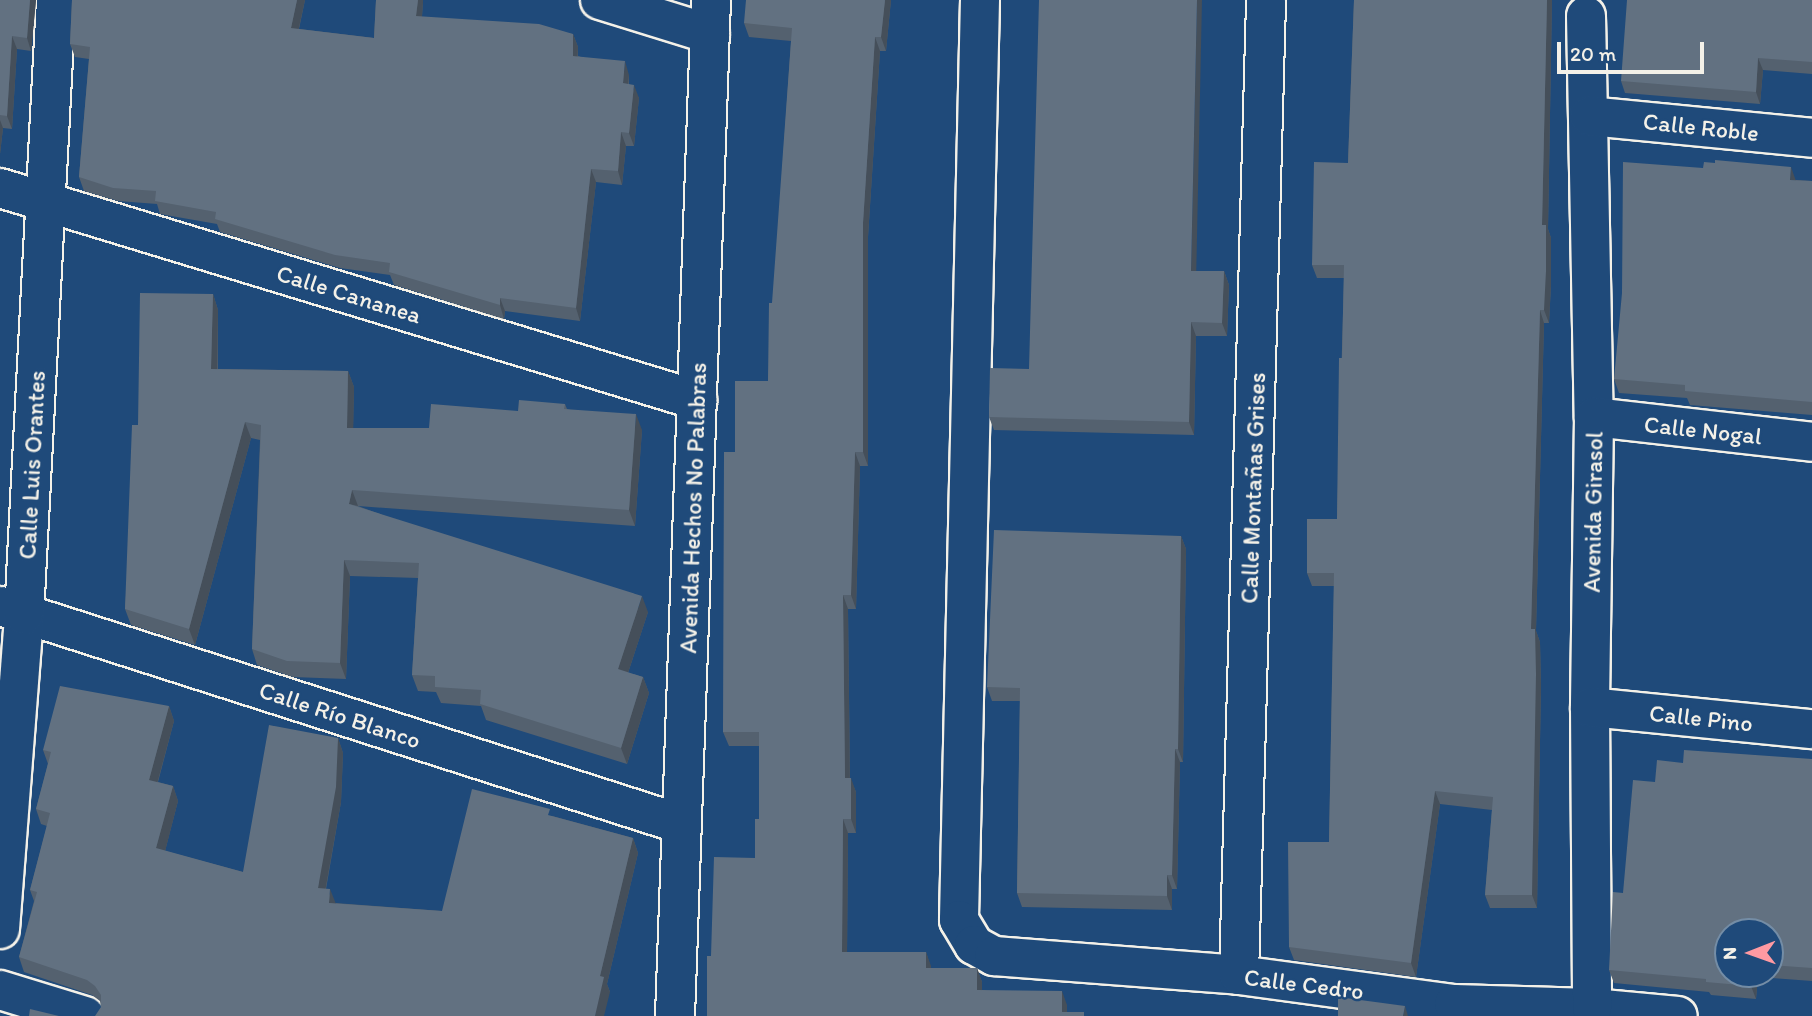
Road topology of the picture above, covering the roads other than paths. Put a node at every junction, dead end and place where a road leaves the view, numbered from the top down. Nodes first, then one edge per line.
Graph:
1 (56, 0) edge
2 (600, 0) edge
3 (980, 0) edge
4 (1266, 0) edge
5 (1586, 16) dead end
6 (710, 17) edge
7 (1589, 116) junction
8 (1812, 138) edge
9 (0, 188) edge
10 (46, 202) junction
11 (697, 400) junction
12 (1594, 417) junction
13 (1812, 442) edge
14 (12, 610) edge
15 (1590, 707) junction
16 (1812, 729) edge
17 (681, 824) junction
18 (0, 929) edge
19 (1239, 975) junction
20 (0, 990) edge
21 (1592, 1008) junction
22 (1453, 1010) edge
23 (85, 1016) edge
24 (675, 1016) edge
25 (1678, 1016) edge

1 - 10 street, Calle Luis Orantes
2 - 6 street
3 - 19 street, Calle Cedro
4 - 19 street, Calle Montañas Grises
5 - 7 street, Avenida Girasol
6 - 11 street, Avenida Hechos No Palabras
7 - 8 street, Calle Roble
7 - 12 street, Avenida Girasol
9 - 10 street, Calle Cananea
10 - 11 street, Calle Cananea
10 - 14 street, Calle Luis Orantes
11 - 17 street, Avenida Hechos No Palabras
12 - 13 street, Calle Nogal
12 - 15 street, Avenida Girasol
14 - 17 street, Calle Río Blanco
14 - 18 street, Calle Luis Orantes
15 - 16 street, Calle Pino
15 - 21 street, Avenida Girasol
17 - 24 street, Avenida Hechos No Palabras
19 - 22 street, Calle Cedro
20 - 23 street
21 - 22 street, Calle Cedro
21 - 25 street, Calle Cedro

